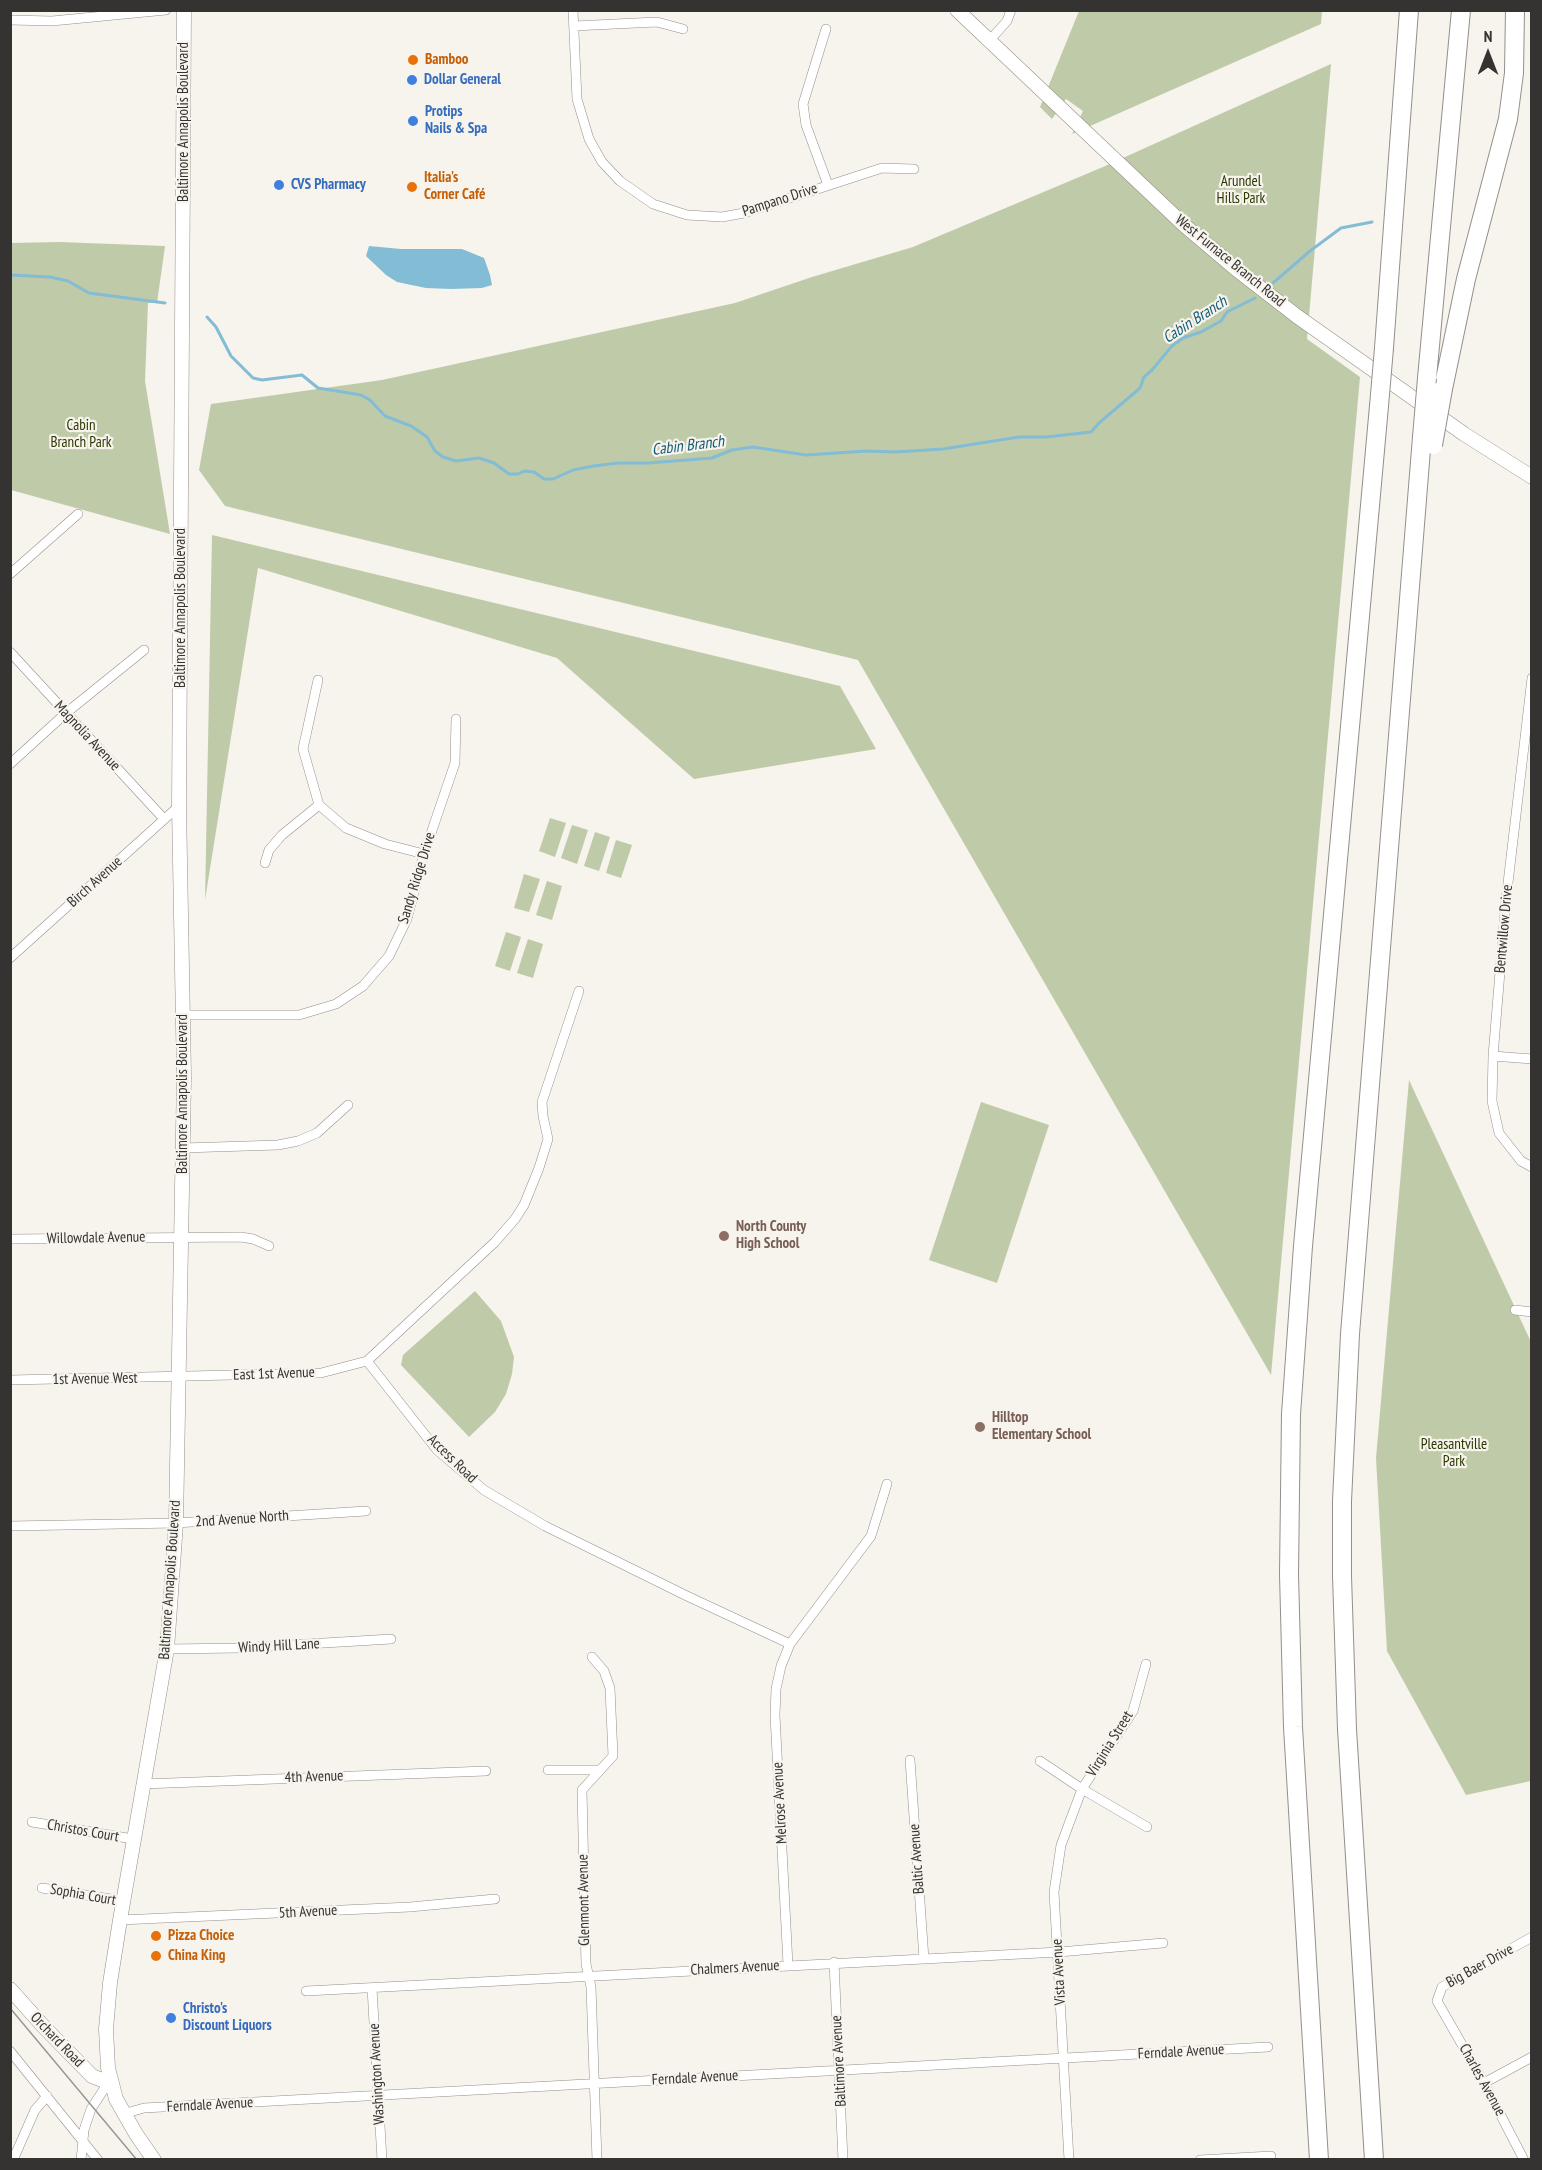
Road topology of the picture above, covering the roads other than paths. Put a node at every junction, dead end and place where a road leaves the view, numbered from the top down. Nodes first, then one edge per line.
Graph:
1 (166, 10) edge
2 (184, 10) edge
3 (573, 10) edge
4 (957, 10) edge
5 (1011, 10) edge
6 (1409, 10) edge
7 (1419, 10) edge
8 (1461, 10) edge
9 (1515, 10) edge
10 (10, 20) edge
11 (574, 26) junction
12 (683, 29) dead end
13 (826, 29) dead end
14 (990, 40) junction
15 (914, 169) dead end
16 (828, 185) junction
17 (1396, 203) junction
18 (1427, 441) junction
19 (1532, 477) edge
20 (78, 514) dead end
21 (10, 574) edge
22 (144, 650) dead end
23 (10, 652) edge
24 (1532, 678) edge
25 (318, 680) dead end
26 (66, 713) junction
27 (456, 719) dead end
28 (10, 764) edge
29 (319, 805) junction
30 (179, 806) junction
31 (164, 819) junction
32 (424, 854) junction
33 (265, 863) dead end
34 (10, 958) edge
35 (579, 991) dead end
36 (184, 1016) junction
37 (1493, 1056) junction
38 (1532, 1059) edge
39 (348, 1105) dead end
40 (183, 1148) junction
41 (1532, 1167) edge
42 (182, 1237) junction
43 (10, 1239) edge
44 (269, 1245) dead end
45 (1515, 1310) dead end
46 (1532, 1312) edge
47 (367, 1361) junction
48 (180, 1377) junction
49 (10, 1380) edge
50 (887, 1484) dead end
51 (366, 1511) dead end
52 (176, 1523) junction
53 (10, 1526) edge
54 (391, 1639) dead end
55 (790, 1644) junction
56 (167, 1649) junction
57 (592, 1657) dead end
58 (1146, 1664) dead end
59 (910, 1760) dead end
60 (1040, 1761) dead end
61 (548, 1770) dead end
62 (600, 1770) junction
63 (486, 1771) dead end
64 (143, 1784) junction
65 (1082, 1789) junction
66 (32, 1822) dead end
67 (1147, 1827) dead end
68 (133, 1839) junction
69 (42, 1888) dead end
70 (495, 1899) dead end
71 (123, 1902) junction
72 (120, 1920) junction
73 (1532, 1937) edge
74 (1163, 1943) dead end
75 (1059, 1952) junction
76 (924, 1959) junction
77 (834, 1962) junction
78 (788, 1965) junction
79 (588, 1976) junction
80 (372, 1988) junction
81 (10, 1989) edge
82 (306, 1991) dead end
83 (1437, 2001) joint
84 (1268, 2047) dead end
85 (10, 2051) edge
86 (1532, 2057) edge
87 (1063, 2058) junction
88 (839, 2070) junction
89 (110, 2080) junction
90 (1484, 2083) junction
91 (593, 2084) junction
92 (378, 2095) junction
93 (47, 2096) junction
94 (123, 2114) junction
95 (83, 2141) junction
96 (1271, 2156) dead end
97 (13, 2160) edge
98 (81, 2160) edge
99 (98, 2160) edge
100 (154, 2160) edge
101 (382, 2160) edge
102 (597, 2160) edge
103 (843, 2160) edge
104 (1070, 2160) edge
105 (1200, 2160) edge
106 (1319, 2160) edge
107 (1374, 2160) edge
108 (1524, 2160) edge

1 - 10 street
2 - 30 main road, Baltimore Annapolis Boulevard
3 - 11 street, Pampano Drive
4 - 14 main road, West Furnace Branch Road
5 - 14 street
6 - 17 highway
7 - 17 highway
8 - 18 highway, bridge
9 - 18 highway, bridge
11 - 12 street
11 - 16 street, Pampano Drive
13 - 16 street
14 - 19 main road, West Furnace Branch Road
15 - 16 street, Pampano Drive
17 - 106 highway, bridge
18 - 107 highway
20 - 21 street
22 - 26 street
23 - 26 street, Magnolia Avenue
24 - 37 street, Bentwillow Drive
25 - 29 street
26 - 28 street
26 - 31 street, Magnolia Avenue
27 - 32 street, Sandy Ridge Drive
29 - 32 street
29 - 33 street
30 - 31 street, Birch Avenue
30 - 36 main road, Baltimore Annapolis Boulevard
31 - 34 street, Birch Avenue
32 - 36 street, Sandy Ridge Drive
35 - 47 street
36 - 40 main road, Baltimore Annapolis Boulevard
37 - 38 street
37 - 41 street, Bentwillow Drive
39 - 40 street
40 - 42 main road, Baltimore Annapolis Boulevard
42 - 43 street, Willowdale Avenue
42 - 44 street, Willowdale Avenue
42 - 48 main road, Baltimore Annapolis Boulevard
45 - 46 street
47 - 48 street, East 1st Avenue
47 - 55 street, Access Road
48 - 49 street, 1st Avenue West
48 - 52 main road, Baltimore Annapolis Boulevard
50 - 55 street
51 - 52 street, 2nd Avenue North
52 - 53 street, 2nd Avenue North
52 - 56 main road, Baltimore Annapolis Boulevard
54 - 56 street, Windy Hill Lane
55 - 78 street, Melrose Avenue
56 - 64 main road, Baltimore Annapolis Boulevard
57 - 62 street, Glenmont Avenue
58 - 65 street, Virginia Street
59 - 76 street, Baltic Avenue
60 - 65 street
61 - 62 street
62 - 79 street, Glenmont Avenue
63 - 64 street, 4th Avenue
64 - 68 main road, Baltimore Annapolis Boulevard
65 - 67 street
65 - 75 street, Vista Avenue
66 - 68 street, Christos Court
68 - 71 main road, Baltimore Annapolis Boulevard
69 - 71 street, Sophia Court
70 - 72 street, 5th Avenue
71 - 72 main road, Baltimore Annapolis Boulevard
72 - 89 main road, Baltimore Annapolis Boulevard
73 - 83 street, Big Baer Drive
74 - 75 street, Chalmers Avenue
75 - 76 street, Chalmers Avenue
75 - 87 street, Vista Avenue
76 - 77 street, Chalmers Avenue
77 - 78 street, Chalmers Avenue
77 - 88 street, Baltimore Avenue
78 - 79 street, Chalmers Avenue
79 - 80 street, Chalmers Avenue
79 - 91 street, Glenmont Avenue
80 - 82 street, Chalmers Avenue
80 - 92 street, Washington Avenue
81 - 89 main road, Orchard Road
83 - 90 street, Charles Avenue
84 - 87 street, Ferndale Avenue
85 - 93 street
86 - 90 street
87 - 88 street, Ferndale Avenue
87 - 104 street, Vista Avenue
88 - 91 street, Ferndale Avenue
88 - 103 street, Baltimore Avenue
89 - 94 main road, Baltimore Annapolis Boulevard
89 - 95 street
90 - 108 street, Charles Avenue
91 - 92 street, Ferndale Avenue
91 - 102 street, Glenmont Avenue
92 - 94 street, Ferndale Avenue
92 - 101 street, Washington Avenue
93 - 95 street
93 - 97 street
94 - 100 main road, Baltimore Annapolis Boulevard
95 - 98 street
95 - 99 street
96 - 105 street

